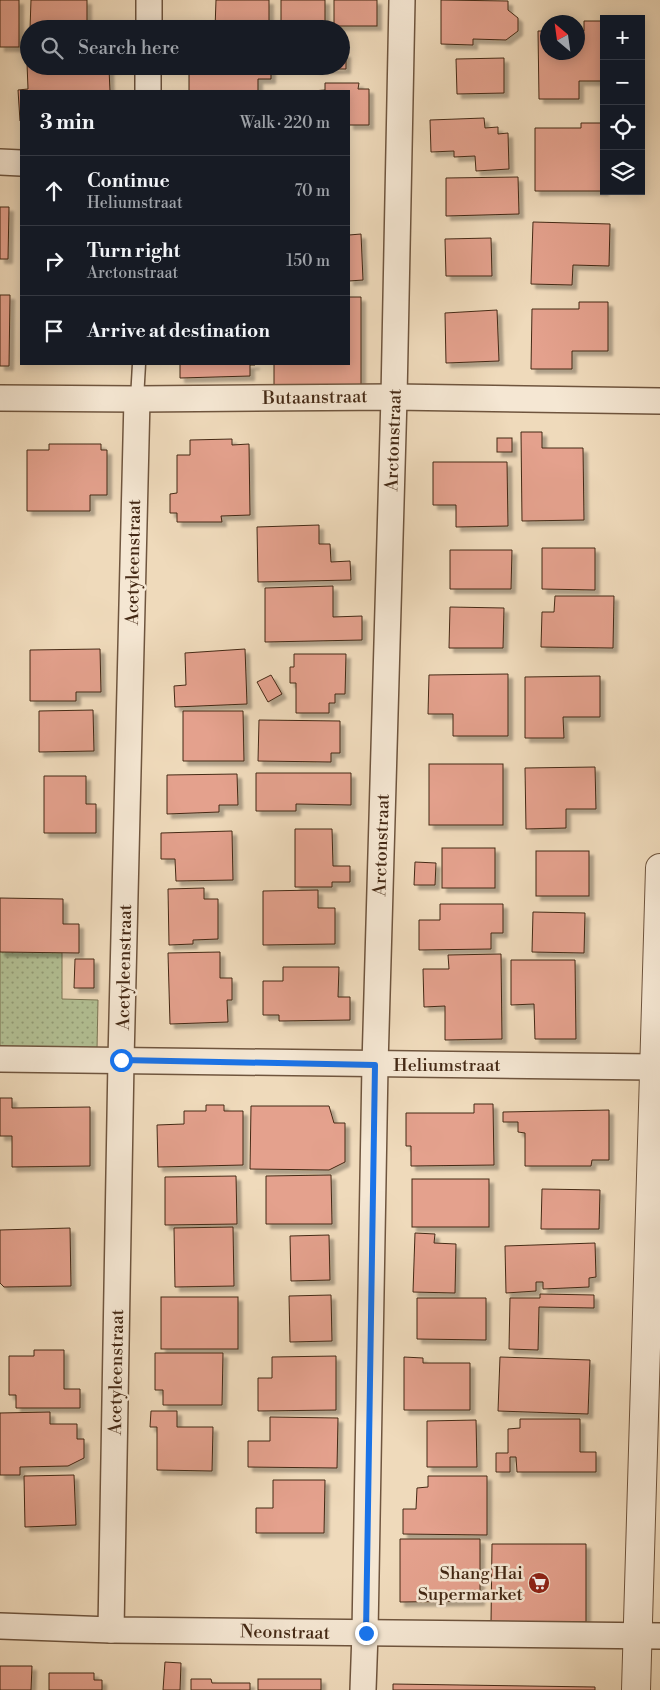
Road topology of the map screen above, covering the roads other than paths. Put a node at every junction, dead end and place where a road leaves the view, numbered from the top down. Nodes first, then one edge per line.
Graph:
1 (149, 0) edge
2 (402, 0) edge
3 (149, 20) edge
4 (148, 75) edge
5 (148, 90) edge
6 (0, 162) edge
7 (20, 162) edge
8 (138, 365) edge
9 (394, 396) junction
10 (0, 398) edge
11 (138, 399) junction
12 (660, 401) edge
13 (660, 868) edge
14 (0, 1059) edge
15 (121, 1060) junction
16 (375, 1065) junction
17 (653, 1067) junction
18 (0, 1626) edge
19 (111, 1630) junction
20 (366, 1633) junction
21 (649, 1636) edge
22 (363, 1690) edge
23 (636, 1690) edge

1 - 3 street
2 - 9 street, Arctonstraat
4 - 5 street
6 - 7 street
8 - 11 lane, Acetyleenstraat
9 - 11 street, Butaanstraat
9 - 12 street, Butaanstraat
9 - 16 street, Arctonstraat
10 - 11 street, Butaanstraat
11 - 15 street, Acetyleenstraat
13 - 17 street
14 - 15 street, Heliumstraat
15 - 16 street, Heliumstraat
15 - 19 street, Acetyleenstraat
16 - 17 street, Heliumstraat
16 - 20 street, Arctonstraat
17 - 21 street
18 - 19 street, Neonstraat
19 - 20 street, Neonstraat
20 - 21 street, Neonstraat
20 - 22 street, Arctonstraat
21 - 23 street

